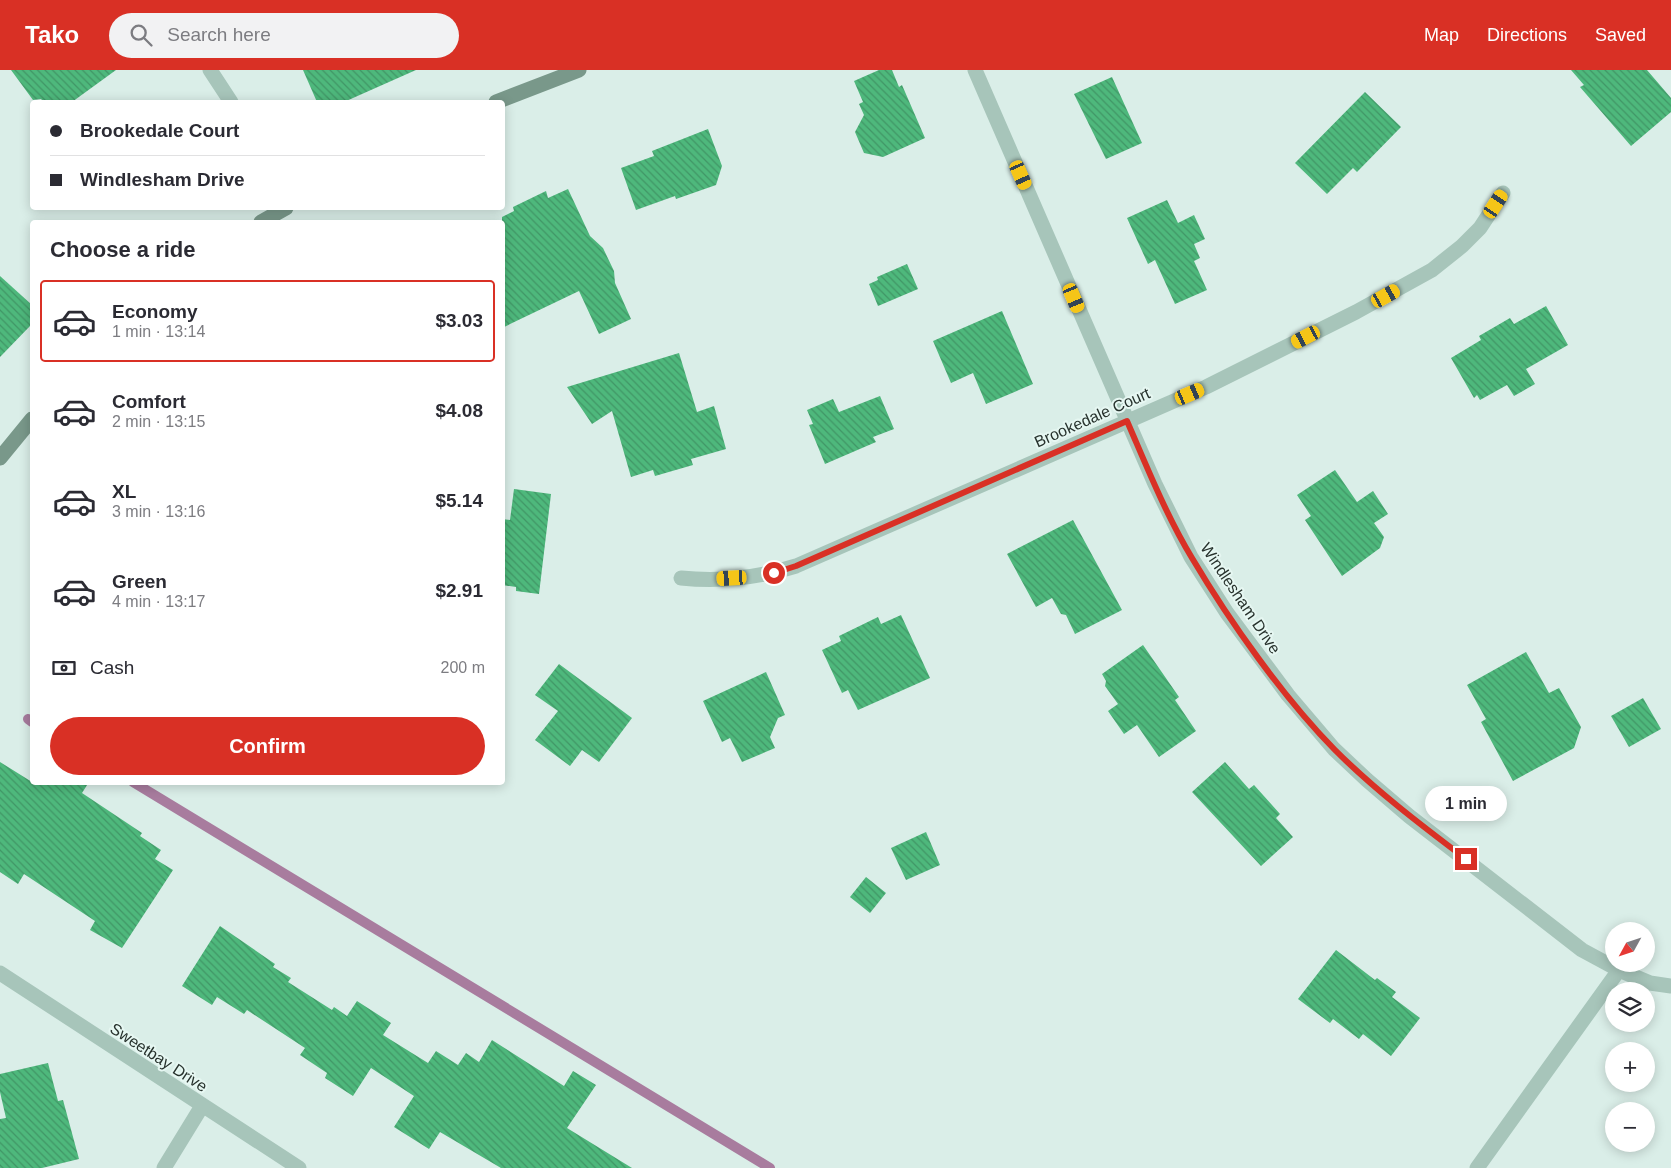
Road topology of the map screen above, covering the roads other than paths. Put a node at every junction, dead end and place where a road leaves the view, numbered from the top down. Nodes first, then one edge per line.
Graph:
1 (210, 70) edge
2 (579, 70) edge
3 (975, 70) edge
4 (230, 100) edge
5 (501, 100) edge
6 (1503, 193) dead end
7 (282, 210) edge
8 (265, 220) edge
9 (30, 421) edge
10 (1127, 421) junction
11 (0, 458) edge
12 (681, 578) dead end
13 (1605, 962) edge
14 (1618, 972) edge
15 (1624, 972) edge
16 (0, 973) edge
17 (1671, 986) edge
18 (202, 1106) junction
19 (164, 1168) edge
20 (299, 1168) edge
21 (1477, 1168) edge

1 - 4 street
2 - 5 street
3 - 10 street, Windlesham Drive
6 - 10 street, Brookedale Court
7 - 8 street
9 - 11 street
10 - 12 street, Brookedale Court
10 - 13 street, Windlesham Drive
14 - 21 street
15 - 17 street, Windlesham Drive
16 - 18 street, Sweetbay Drive
18 - 19 street
18 - 20 street, Sweetbay Drive

